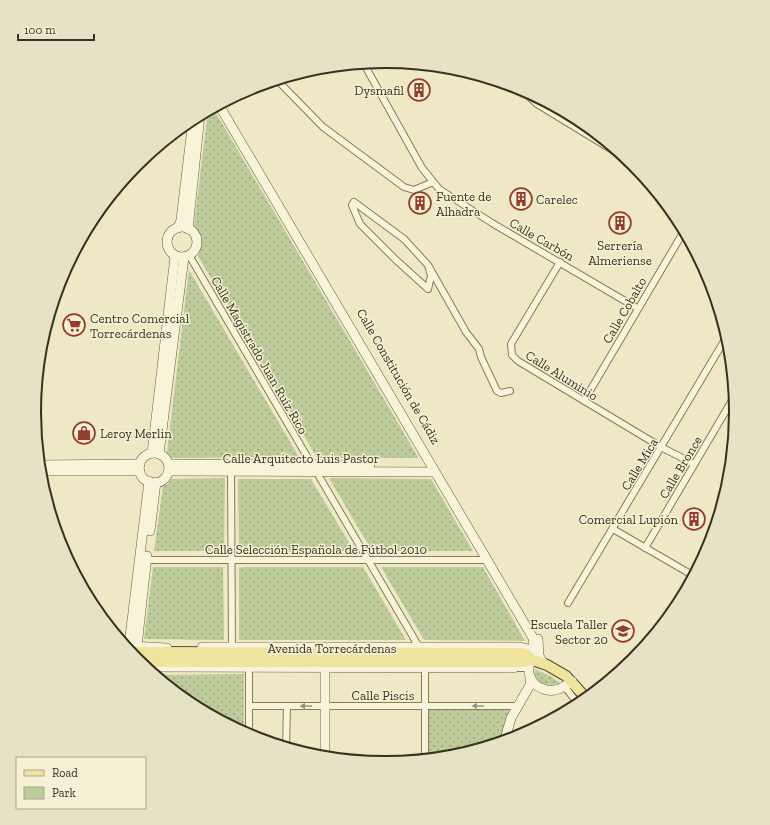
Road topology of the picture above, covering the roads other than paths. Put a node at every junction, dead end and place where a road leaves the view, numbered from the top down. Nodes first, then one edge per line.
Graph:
1 (367, 69) edge
2 (282, 85) edge
3 (226, 108) edge
4 (546, 109) edge
5 (222, 110) edge
6 (199, 123) edge
7 (192, 128) edge
8 (585, 133) edge
9 (433, 182) junction
10 (183, 228) junction
11 (681, 237) edge
12 (183, 256) junction
13 (560, 262) junction
14 (428, 265) junction
15 (638, 308) junction
16 (722, 345) edge
17 (510, 391) dead end
18 (584, 401) junction
19 (729, 406) edge
20 (661, 447) junction
21 (156, 454) junction
22 (694, 464) junction
23 (45, 465) edge
24 (140, 467) junction
25 (169, 468) junction
26 (314, 468) junction
27 (432, 468) junction
28 (46, 471) edge
29 (232, 472) junction
30 (152, 482) junction
31 (613, 529) junction
32 (645, 548) junction
33 (147, 560) junction
34 (231, 560) junction
35 (367, 560) junction
36 (486, 560) junction
37 (689, 573) edge
38 (568, 602) dead end
39 (130, 644) edge
40 (131, 644) edge
41 (134, 647) edge
42 (134, 647) edge
43 (419, 647) junction
44 (229, 650) junction
45 (528, 659) junction
46 (148, 662) edge
47 (544, 664) junction
48 (154, 667) edge
49 (249, 667) junction
50 (325, 667) junction
51 (425, 668) junction
52 (514, 668) joint
53 (533, 683) junction
54 (568, 684) junction
55 (582, 694) edge
56 (576, 699) edge
57 (249, 706) junction
58 (286, 706) junction
59 (325, 706) junction
60 (425, 706) junction
61 (517, 706) junction
62 (249, 728) edge
63 (507, 734) edge
64 (286, 742) edge
65 (325, 751) edge
66 (426, 754) edge

1 - 9 street, Calle Carbón
2 - 9 street
3 - 47 street, Calle Constitución de Cádiz
4 - 8 street
5 - 27 street, Calle Constitución de Cádiz
6 - 10 street
7 - 10 street
9 - 13 street, Calle Carbón
10 - 12 street
10 - 12 street
11 - 15 street, Calle Cobalto
12 - 21 street
12 - 26 street, Calle Magistrado Juan Ruíz Rico
13 - 15 street, Calle Carbón
13 - 18 street, Calle Aluminio
14 - 14 street
14 - 17 street
15 - 18 street, Calle Cobalto
16 - 20 street, Calle Mica
18 - 20 street, Calle Aluminio
19 - 22 street, Calle Bronce
20 - 22 street, Calle Aluminio
20 - 31 street, Calle Mica
21 - 24 street
21 - 25 street
22 - 32 street, Calle Bronce
23 - 24 street
24 - 28 street
24 - 30 street
25 - 26 street, Calle Arquitecto Luis Pastor
25 - 29 street, Calle Arquitecto Luis Pastor
25 - 30 street
26 - 27 street, Calle Arquitecto Luis Pastor
26 - 29 street, Calle Arquitecto Luis Pastor
26 - 35 street, Calle Magistrado Juan Ruíz Rico
27 - 36 street, Calle Constitución de Cádiz
29 - 34 street
30 - 33 street
30 - 39 street
31 - 32 street
31 - 38 street, Calle Mica
32 - 37 street
33 - 34 street, Calle Selección Española de Fútbol 2010
33 - 40 street
34 - 35 street, Calle Selección Española de Fútbol 2010
34 - 44 street
35 - 36 street, Calle Selección Española de Fútbol 2010
35 - 43 street, Calle Magistrado Juan Ruíz Rico
36 - 45 street, Calle Constitución de Cádiz
41 - 44 street, Avenida Torrecárdenas
42 - 44 main road, Avenida Torrecárdenas
43 - 44 street, Avenida Torrecárdenas
43 - 45 street, Avenida Torrecárdenas
44 - 45 main road, Avenida Torrecárdenas
45 - 46 main road, Avenida Torrecárdenas
45 - 47 main road
45 - 52 street, Avenida Torrecárdenas
45 - 53 street, Calle Constitución de Cádiz
47 - 54 main road
48 - 49 street, Avenida Torrecárdenas
49 - 50 street, Avenida Torrecárdenas
49 - 57 street
50 - 51 street, Avenida Torrecárdenas
50 - 59 street
51 - 52 street, Avenida Torrecárdenas
51 - 60 street
53 - 54 street
53 - 61 street
54 - 55 main road
54 - 56 street
57 - 58 street, Calle Piscis
57 - 62 street
59 -> 58 street, Calle Piscis
58 - 64 street
59 - 60 street, Calle Piscis
59 - 65 street
61 -> 60 street, Calle Piscis
60 - 66 street
61 - 63 street

